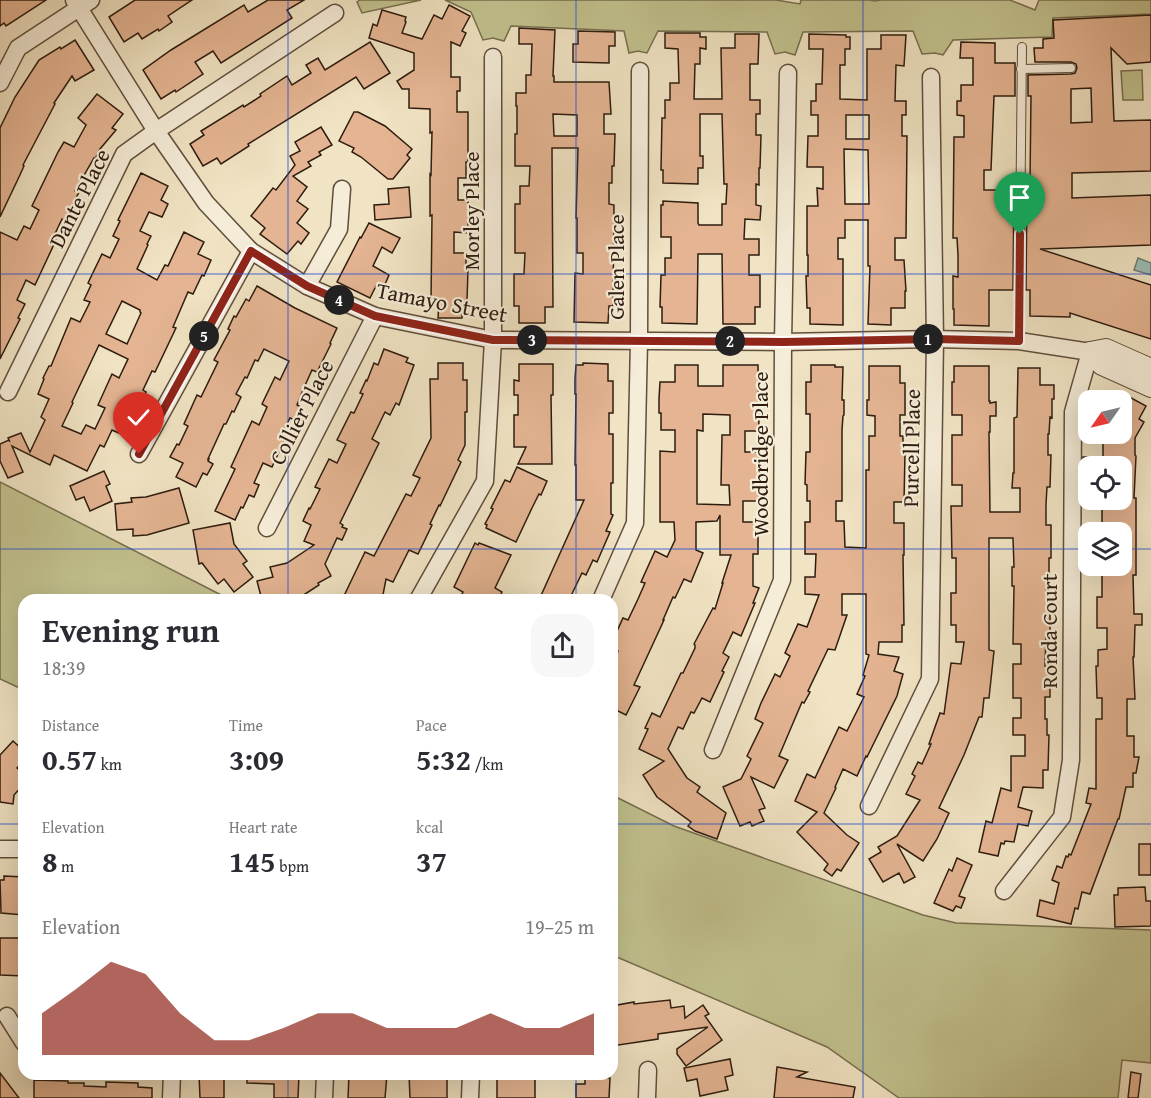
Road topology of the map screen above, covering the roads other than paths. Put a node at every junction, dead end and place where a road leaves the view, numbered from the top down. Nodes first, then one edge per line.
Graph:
1 (81, 3) edge
2 (335, 13) dead end
3 (1022, 47) dead end
4 (493, 57) dead end
5 (1071, 68) dead end
6 (1021, 69) junction
7 (640, 71) dead end
8 (788, 73) dead end
9 (932, 77) dead end
10 (0, 83) edge
11 (156, 131) junction
12 (342, 189) dead end
13 (251, 251) junction
14 (307, 286) junction
15 (375, 316) junction
16 (935, 339) junction
17 (493, 340) junction
18 (639, 341) junction
19 (1019, 341) junction
20 (783, 342) junction
21 (1090, 352) junction
22 (1151, 369) edge
23 (1151, 387) edge
24 (8, 393) dead end
25 (139, 454) dead end
26 (267, 528) dead end
27 (421, 594) edge
28 (604, 594) edge
29 (713, 750) dead end
30 (869, 806) dead end
31 (0, 849) edge
32 (18, 849) edge
33 (1004, 891) dead end
34 (7, 1017) dead end
35 (18, 1033) edge
36 (648, 1070) dead end
37 (172, 1080) edge
38 (325, 1080) edge
39 (471, 1080) edge
40 (171, 1098) edge
41 (324, 1098) edge
42 (470, 1098) edge
43 (647, 1098) edge

1 - 10 street
1 - 11 street, Tamayo Street
2 - 11 street, Dante Place
3 - 6 lane
4 - 17 street, Morley Place
5 - 6 lane
6 - 19 lane
7 - 18 street, Galen Place
8 - 20 street, Woodbridge Place
9 - 16 street, Purcell Place
11 - 13 street, Tamayo Street
11 - 24 street, Dante Place
12 - 14 street
13 - 14 street, Tamayo Street
13 - 25 street
14 - 15 street, Tamayo Street
15 - 17 street, Tamayo Street
15 - 26 street, Collier Place
16 - 19 street, Tamayo Street
16 - 20 street, Tamayo Street
16 - 30 street, Purcell Place
17 - 18 street, Tamayo Street
17 - 27 street, Morley Place
18 - 20 street, Tamayo Street
18 - 28 street, Galen Place
19 - 21 street, Tamayo Street
20 - 29 street, Woodbridge Place
21 - 22 street, Tamayo Street
21 - 23 street, Tamayo Street
21 - 33 street, Ronda Court
31 - 32 street
34 - 35 street
36 - 43 street
37 - 40 street
38 - 41 street
39 - 42 street

